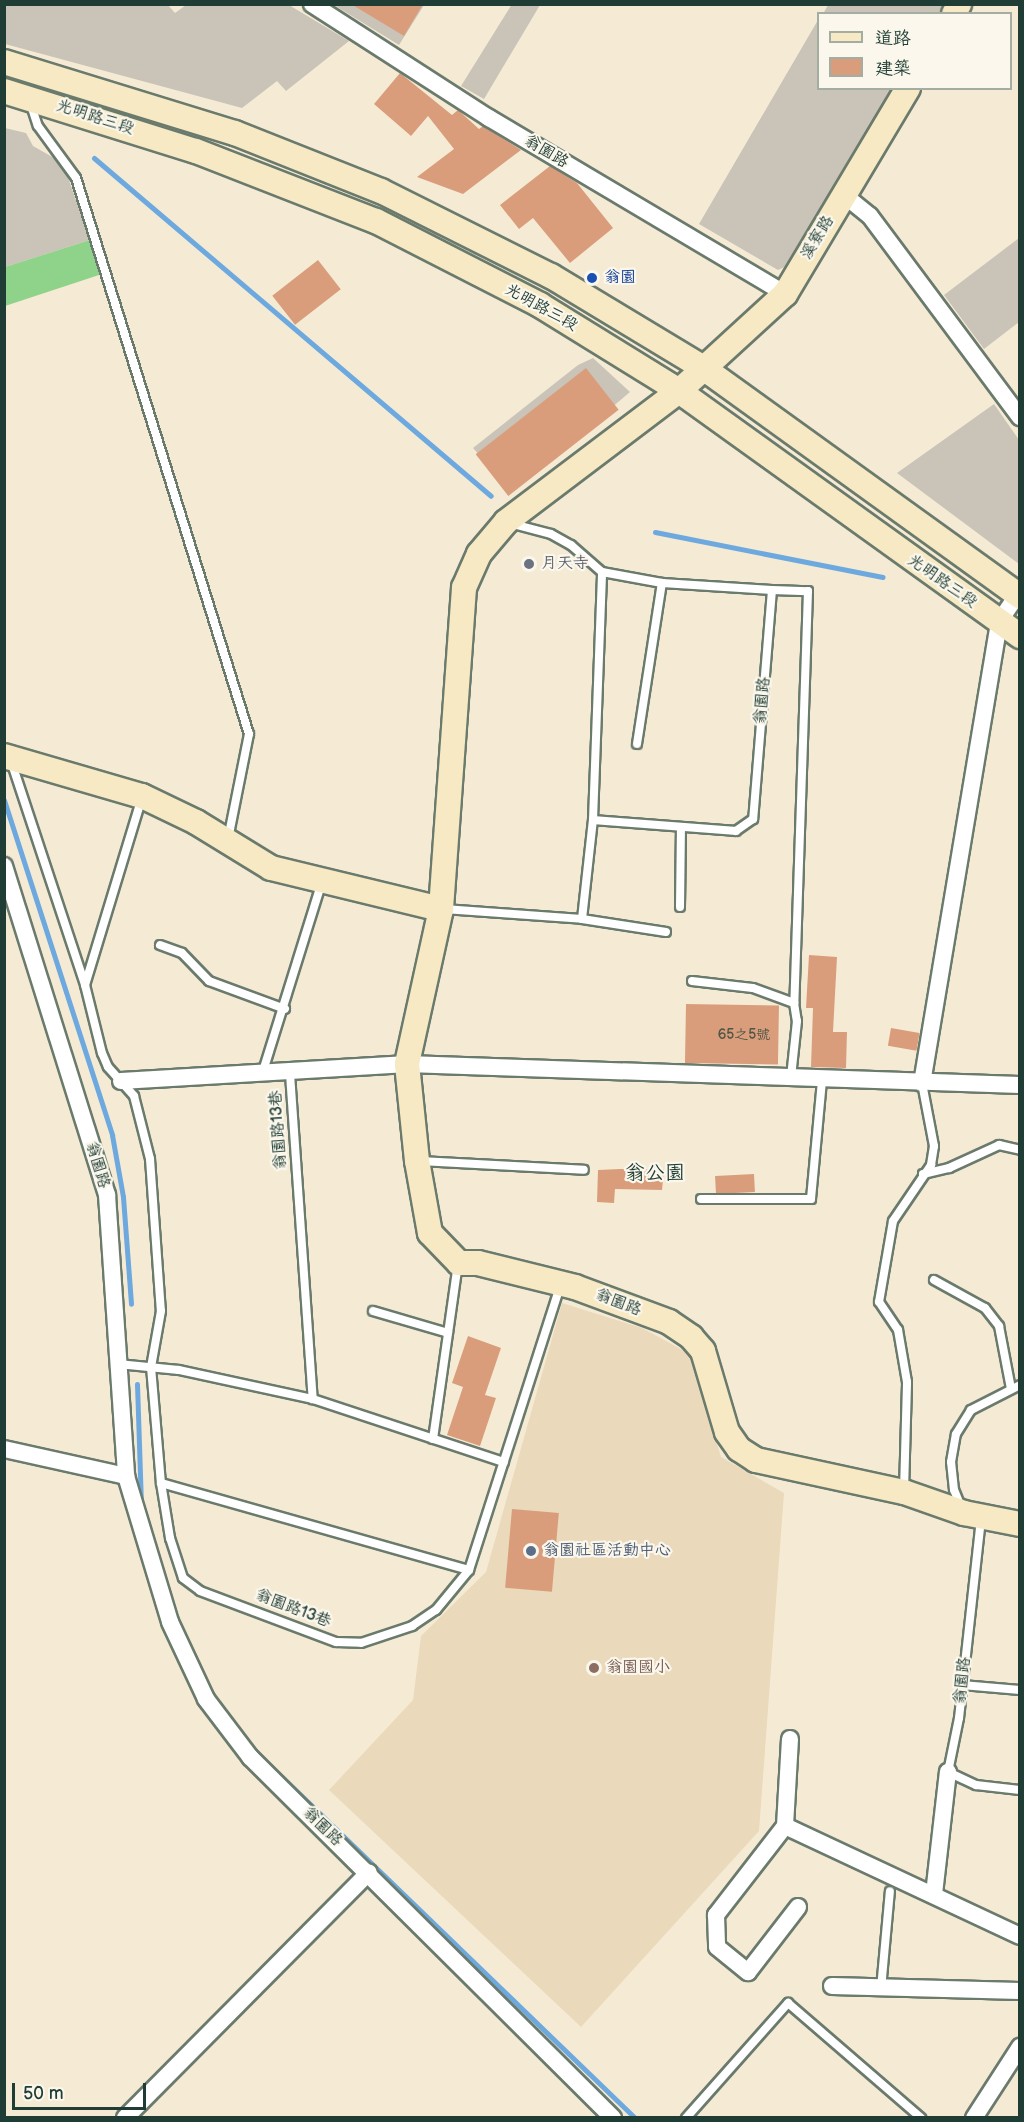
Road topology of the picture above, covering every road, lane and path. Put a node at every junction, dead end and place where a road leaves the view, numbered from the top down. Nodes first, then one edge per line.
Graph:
1 (312, 4) edge
2 (4, 62) edge
3 (907, 90) edge
4 (4, 91) edge
5 (28, 96) junction
6 (844, 195) junction
7 (785, 294) junction
8 (702, 367) junction
9 (679, 391) junction
10 (1020, 417) edge
11 (506, 522) junction
12 (602, 572) junction
13 (662, 583) junction
14 (772, 590) junction
15 (1019, 595) edge
16 (999, 622) junction
17 (1020, 636) edge
18 (637, 744) dead end
19 (6, 751) edge
20 (142, 796) junction
21 (593, 820) junction
22 (681, 829) junction
23 (227, 843) junction
24 (4, 866) edge
25 (322, 882) junction
26 (680, 907) dead end
27 (441, 909) junction
28 (582, 919) junction
29 (666, 932) dead end
30 (160, 945) dead end
31 (692, 981) dead end
32 (85, 985) junction
33 (794, 1003) junction
34 (285, 1008) junction
35 (407, 1064) junction
36 (263, 1071) junction
37 (290, 1074) junction
38 (790, 1077) junction
39 (822, 1080) junction
40 (122, 1081) junction
41 (922, 1083) junction
42 (1020, 1085) edge
43 (1020, 1150) edge
44 (417, 1161) junction
45 (585, 1170) dead end
46 (923, 1174) junction
47 (701, 1199) dead end
48 (459, 1263) junction
49 (934, 1280) dead end
50 (562, 1284) junction
51 (373, 1311) dead end
52 (448, 1333) junction
53 (118, 1364) junction
54 (151, 1367) junction
55 (1015, 1387) edge
56 (313, 1399) junction
57 (433, 1439) junction
58 (4, 1449) edge
59 (504, 1462) junction
60 (126, 1476) junction
61 (161, 1483) junction
62 (904, 1492) junction
63 (972, 1514) junction
64 (1020, 1524) edge
65 (469, 1570) junction
66 (962, 1685) junction
67 (1020, 1690) edge
68 (790, 1739) dead end
69 (948, 1772) junction
70 (1020, 1790) edge
71 (785, 1826) junction
72 (369, 1872) junction
73 (890, 1891) dead end
74 (934, 1894) junction
75 (798, 1907) dead end
76 (1020, 1936) edge
77 (832, 1986) dead end
78 (881, 1989) junction
79 (1020, 1991) edge
80 (1020, 2047) edge
81 (125, 2118) edge
82 (613, 2118) edge
83 (686, 2118) edge
84 (921, 2118) edge
85 (974, 2118) edge

1 - 7 street, 翁園路
2 - 8 street, 光明路三段
3 - 6 street, 溪寮路
4 - 5 street, 光明路三段
5 - 9 street, 光明路三段
5 - 23 lane
6 - 7 street, 溪寮路
6 - 10 street
7 - 8 street, 溪寮路
8 - 9 street, 溪寮路
8 - 15 street, 光明路三段
9 - 11 street
9 - 16 street, 光明路三段
11 - 12 lane
11 - 27 street
12 - 13 lane
12 - 21 lane
13 - 14 lane
13 - 18 lane
14 - 22 lane, 翁園路
14 - 33 lane
15 - 16 street
16 - 17 street, 光明路三段
16 - 41 street
19 - 20 street
19 - 32 lane, 翁園路13巷
20 - 23 street
20 - 32 lane
21 - 22 lane, 翁園路
21 - 28 lane
22 - 26 lane
23 - 25 street
24 - 53 street, 翁園路
25 - 27 street
25 - 34 lane
27 - 28 lane
27 - 35 street
28 - 29 lane
30 - 34 lane
31 - 33 lane
32 - 40 lane, 翁園路13巷
33 - 38 lane
34 - 36 lane
35 - 37 street
35 - 38 street
35 - 44 street
36 - 37 street
36 - 40 street
37 - 56 lane, 翁園路13巷
38 - 39 street
39 - 41 street
39 - 47 lane
40 - 54 lane, 翁園路13巷
41 - 42 street
41 - 46 lane
43 - 46 lane
44 - 45 lane
44 - 48 street
46 - 62 lane
48 - 50 street, 翁園路
48 - 52 lane
49 - 55 lane
50 - 59 lane, 翁園路13巷
50 - 62 street, 翁園路
51 - 52 lane
52 - 57 lane
53 - 54 lane
53 - 60 street, 翁園路
54 - 56 lane
54 - 61 lane, 翁園路13巷
55 - 63 lane
56 - 57 lane
57 - 59 lane
58 - 60 street
59 - 65 lane, 翁園路13巷
60 - 72 street, 翁園路
61 - 65 lane
61 - 65 lane, 翁園路13巷
62 - 63 street, 翁園路
63 - 64 street, 翁園路
63 - 66 lane, 翁園路
66 - 67 lane
66 - 69 lane, 翁園路
68 - 71 street
69 - 70 lane
69 - 74 street
71 - 74 street
71 - 75 street
72 - 81 street
72 - 82 street, 翁園路
73 - 78 lane
74 - 76 street
77 - 78 street
78 - 79 street
80 - 85 street
83 - 84 lane

